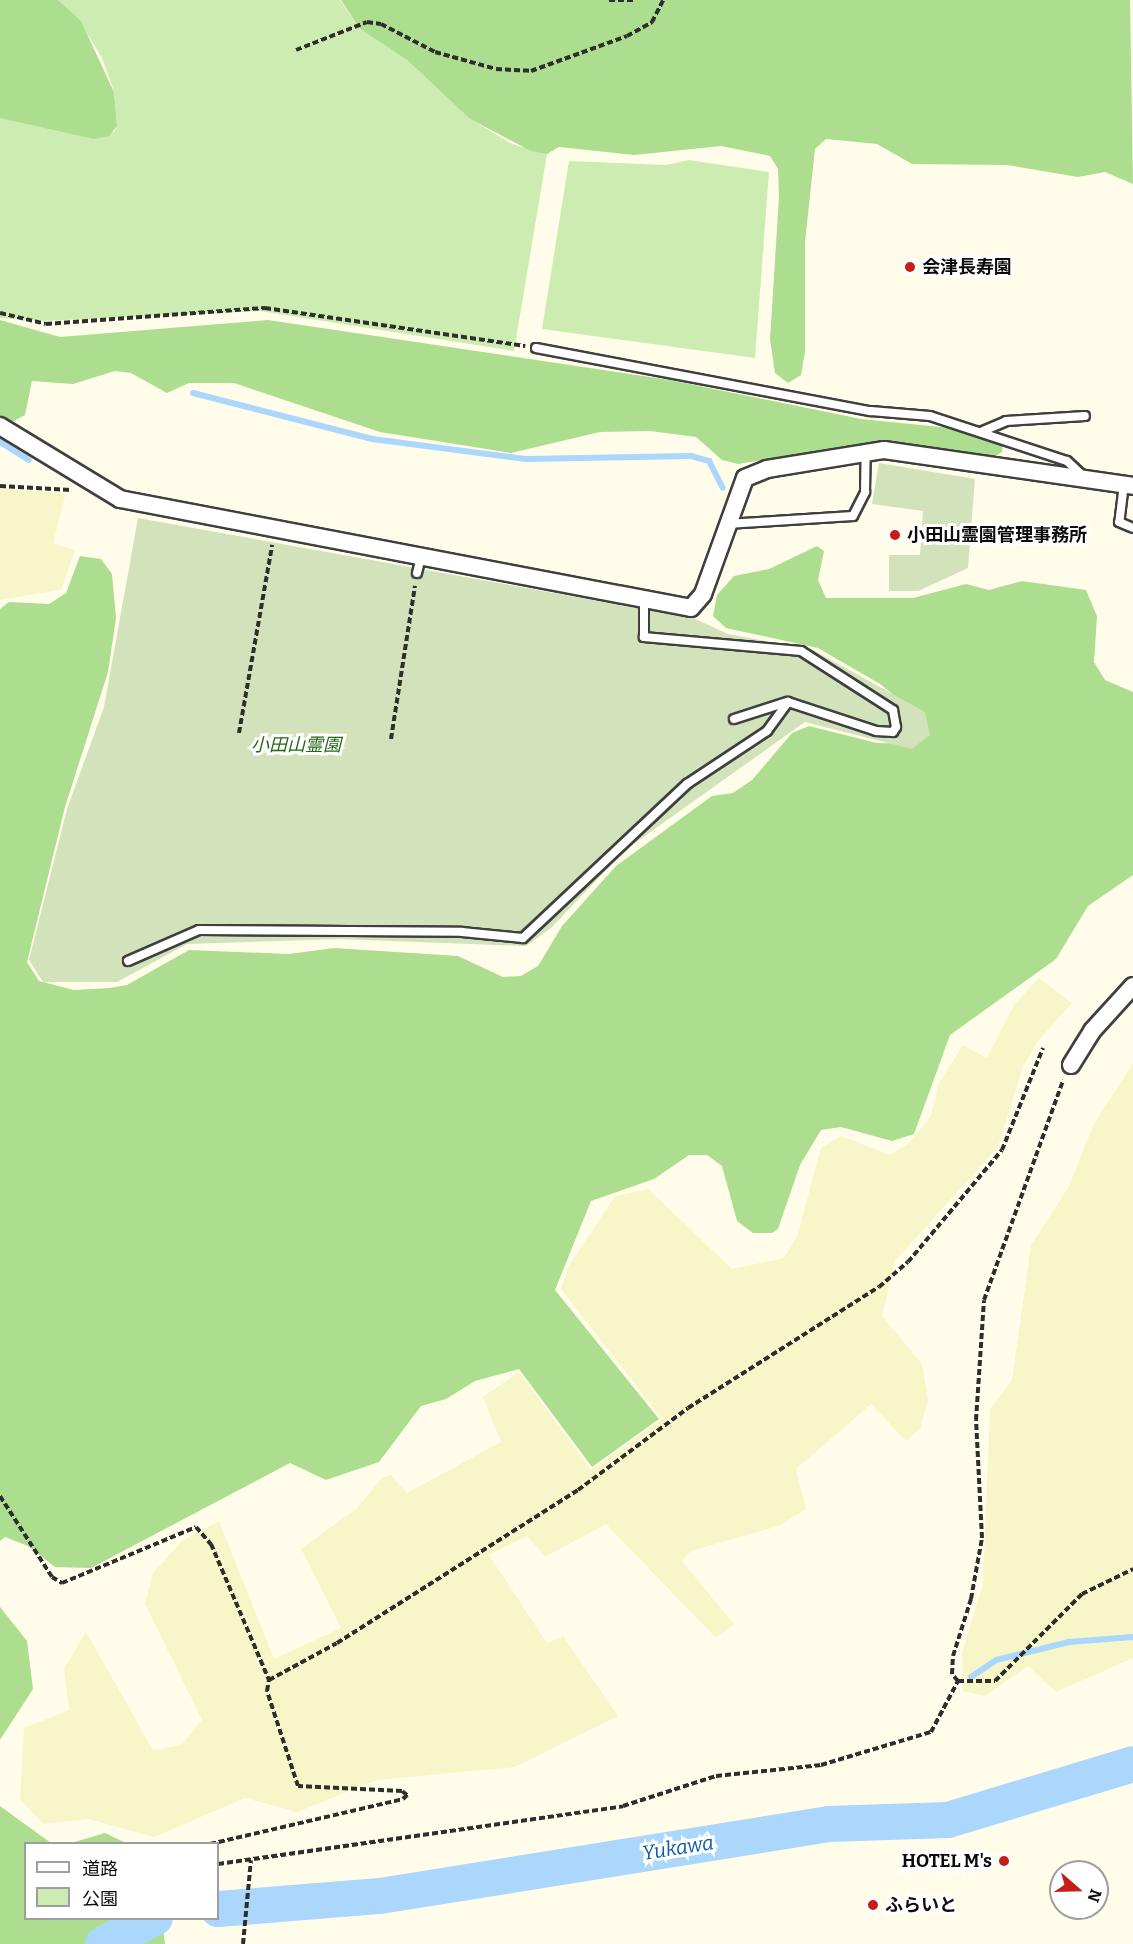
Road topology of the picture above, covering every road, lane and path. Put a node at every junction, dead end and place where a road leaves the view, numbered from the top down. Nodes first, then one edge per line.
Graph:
1 (609, 0) edge
2 (635, 0) edge
3 (663, 0) edge
4 (296, 50) dead end
5 (0, 313) edge
6 (536, 348) joint
7 (1085, 416) dead end
8 (0, 426) edge
9 (983, 431) junction
10 (866, 453) junction
11 (1083, 476) junction
12 (94, 485) junction
13 (1129, 485) edge
14 (0, 486) edge
15 (727, 524) junction
16 (1133, 528) edge
17 (274, 534) junction
18 (419, 565) junction
19 (644, 599) junction
20 (788, 702) junction
21 (734, 719) dead end
22 (239, 733) dead end
23 (391, 739) dead end
24 (128, 961) dead end
25 (1133, 986) edge
26 (1042, 1048) dead end
27 (1071, 1065) joint
28 (0, 1496) edge
29 (1133, 1569) edge
30 (270, 1680) junction
31 (958, 1681) junction
32 (218, 1842) edge
33 (251, 1860) junction
34 (219, 1864) edge
35 (243, 1944) edge

1 - 2 path
3 - 4 path
5 - 6 path
6 - 9 lane
7 - 9 lane
8 - 12 street
9 - 11 lane
10 - 11 street
10 - 15 street
10 - 15 lane
11 - 13 street
12 - 14 path
12 - 17 street
13 - 16 lane
15 - 19 street
17 - 18 street
17 - 22 path
18 - 19 street
18 - 23 path
19 - 20 lane
20 - 21 lane
20 - 24 lane
25 - 27 street
26 - 30 path
27 - 31 path
28 - 30 path
29 - 31 path
30 - 32 path
31 - 33 path
33 - 34 path
33 - 35 path

